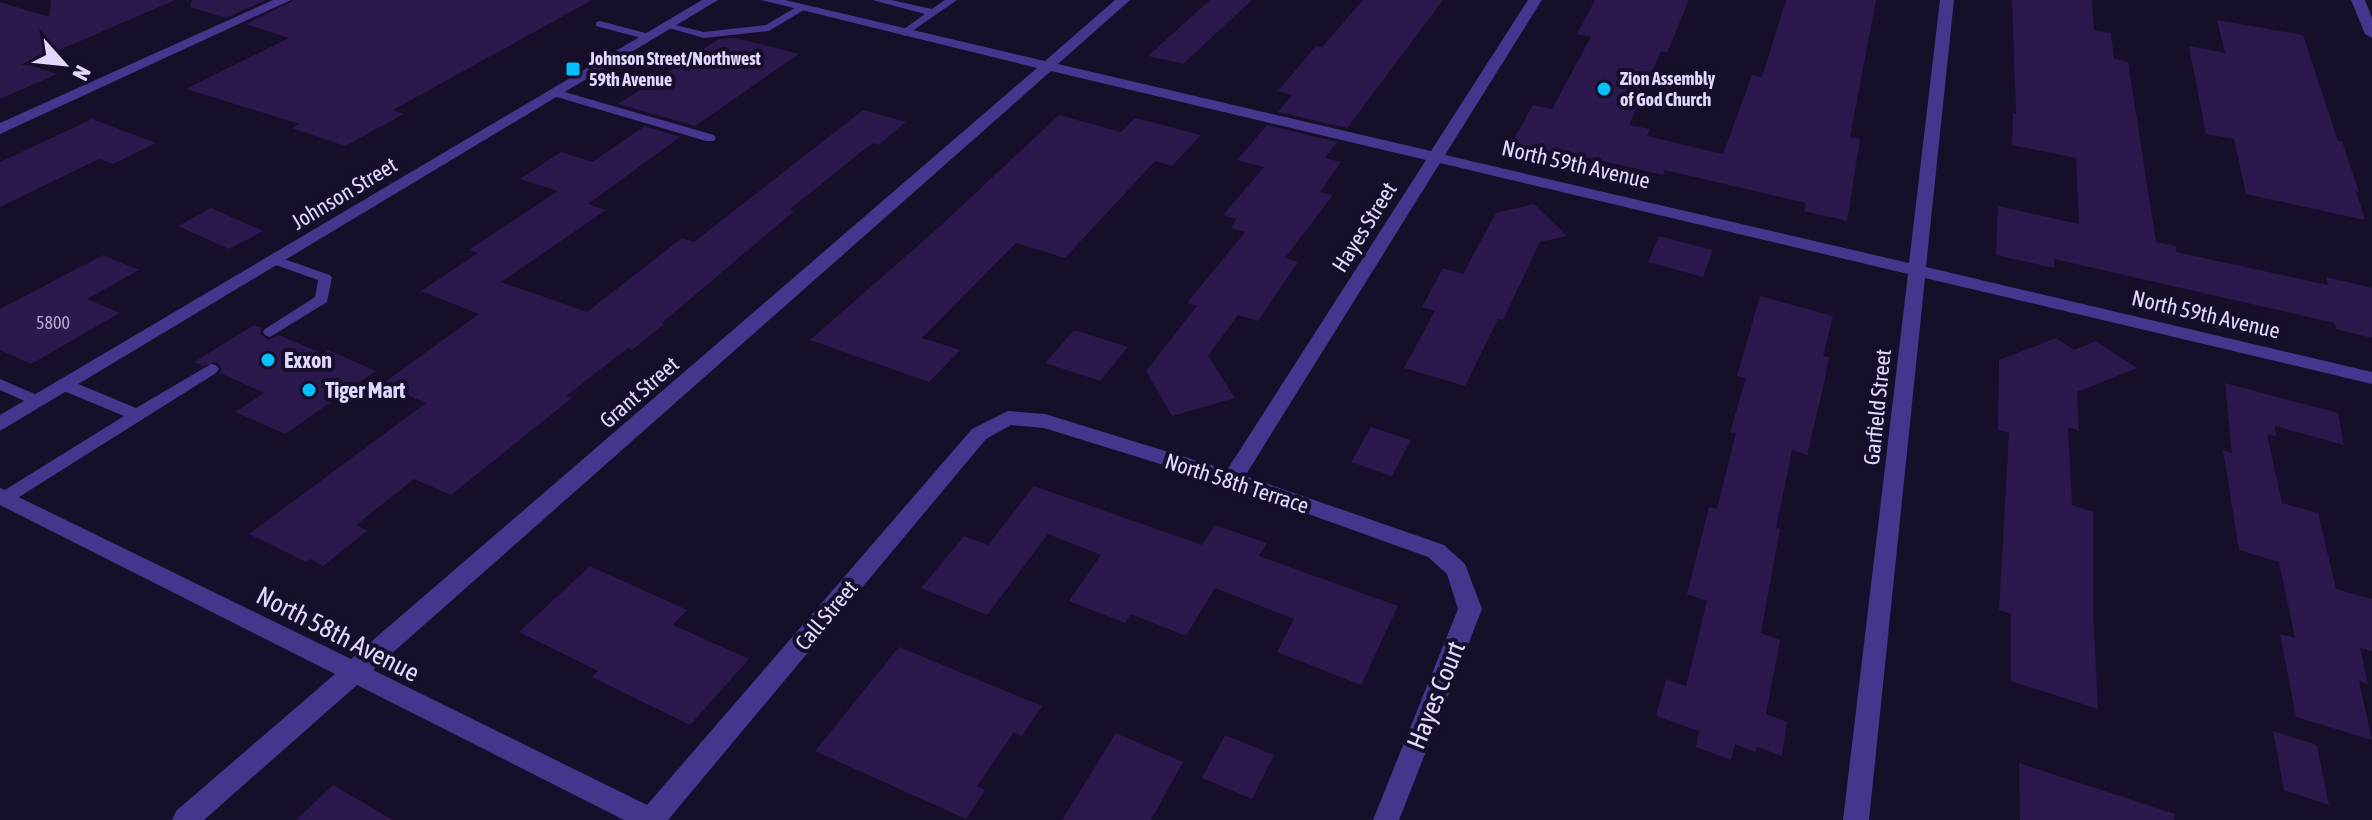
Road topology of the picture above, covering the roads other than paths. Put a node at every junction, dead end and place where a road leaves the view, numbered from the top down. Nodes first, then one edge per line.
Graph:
1 (284, 0) edge
2 (711, 0) edge
3 (768, 0) edge
4 (877, 0) edge
5 (952, 0) edge
6 (1123, 0) edge
7 (1535, 0) edge
8 (1947, 0) edge
9 (2358, 0) edge
10 (802, 8) junction
11 (933, 13) junction
12 (600, 24) dead end
13 (667, 26) junction
14 (905, 33) junction
15 (2372, 34) edge
16 (649, 37) junction
17 (1046, 66) junction
18 (554, 93) junction
19 (0, 129) edge
20 (710, 138) dead end
21 (1435, 155) junction
22 (275, 260) junction
23 (1917, 271) junction
24 (270, 332) dead end
25 (211, 369) dead end
26 (2372, 378) edge
27 (0, 384) edge
28 (65, 385) junction
29 (38, 402) junction
30 (137, 415) junction
31 (1008, 418) joint
32 (0, 424) edge
33 (1232, 479) junction
34 (2, 497) edge
35 (1457, 570) joint
36 (354, 674) junction
37 (185, 820) edge
38 (651, 820) edge
39 (1386, 820) edge
40 (1856, 820) edge

1 - 19 street
2 - 13 street, Johnson Street
3 - 10 street, North 59th Avenue
4 - 11 lane
5 - 11 lane
6 - 17 street, Grant Street
7 - 21 street, Hayes Street
8 - 23 street, Garfield Street
9 - 15 street
10 - 13 lane
10 - 14 street, North 59th Avenue
11 - 14 lane
12 - 16 lane
13 - 16 street, Johnson Street
14 - 17 street, North 59th Avenue
16 - 18 street, Johnson Street
17 - 21 street, North 59th Avenue
17 - 36 street, Grant Street
18 - 20 lane
18 - 22 street, Johnson Street
21 - 23 street, North 59th Avenue
21 - 33 street, Hayes Street
22 - 24 lane
22 - 28 street, Johnson Street
23 - 26 street, North 59th Avenue
23 - 40 street, Garfield Street
25 - 30 lane
27 - 29 lane
28 - 29 street, Johnson Street
28 - 30 lane
29 - 32 street, Johnson Street
30 - 34 lane
31 - 33 street, North 58th Terrace
31 - 38 street, Call Street
33 - 35 street, North 58th Terrace
34 - 36 street, North 58th Avenue
35 - 39 street, Hayes Court
36 - 37 street, Grant Street
36 - 38 street, North 58th Avenue

